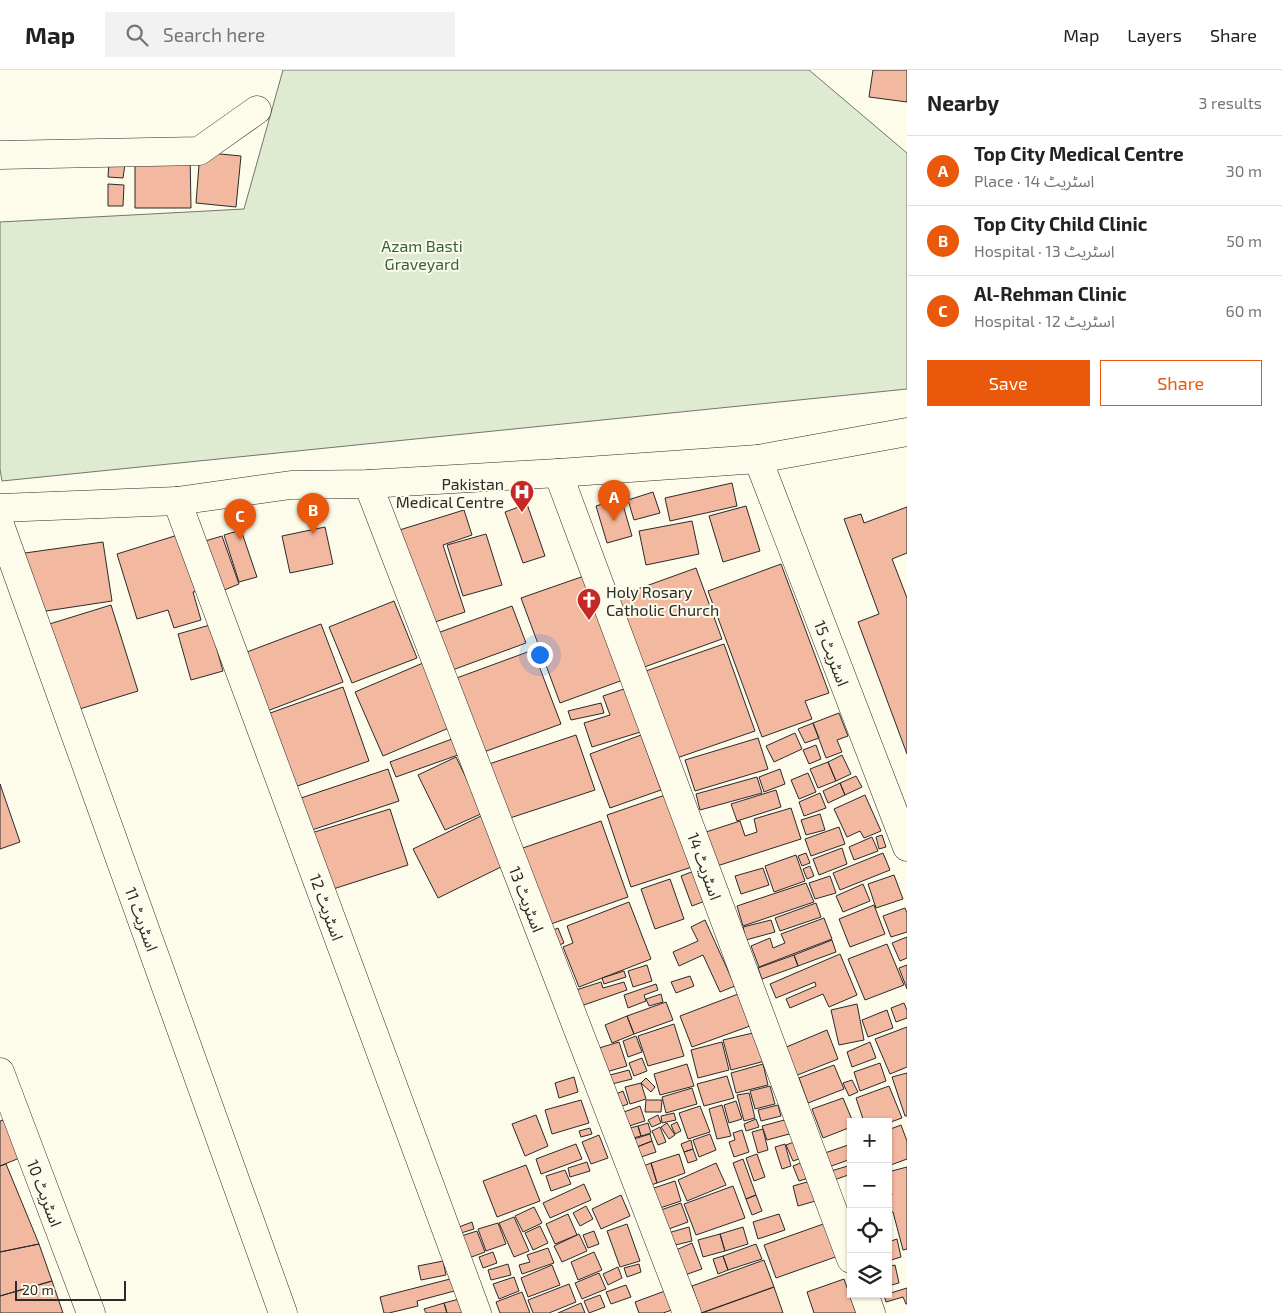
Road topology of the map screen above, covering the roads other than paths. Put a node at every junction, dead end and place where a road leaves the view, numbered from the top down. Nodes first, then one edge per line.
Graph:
1 (257, 110) dead end
2 (0, 155) edge
3 (907, 432) edge
4 (758, 458) junction
5 (558, 473) junction
6 (368, 484) junction
7 (177, 501) junction
8 (0, 508) edge
9 (0, 525) edge
10 (907, 847) edge
11 (0, 1072) edge
12 (849, 1253) edge
13 (865, 1298) edge
14 (91, 1313) edge
15 (283, 1313) edge
16 (477, 1313) edge
17 (687, 1313) edge
18 (871, 1313) edge

1 - 2 street
3 - 4 street
4 - 5 street
4 - 10 street, اسٹریٹ 15
5 - 6 street
5 - 12 street, اسٹریٹ 14
6 - 7 street
6 - 17 street, اسٹریٹ 13
7 - 8 street
7 - 16 street, اسٹریٹ 12
9 - 15 street, اسٹریٹ 11
11 - 14 street, اسٹریٹ 10
13 - 18 street

